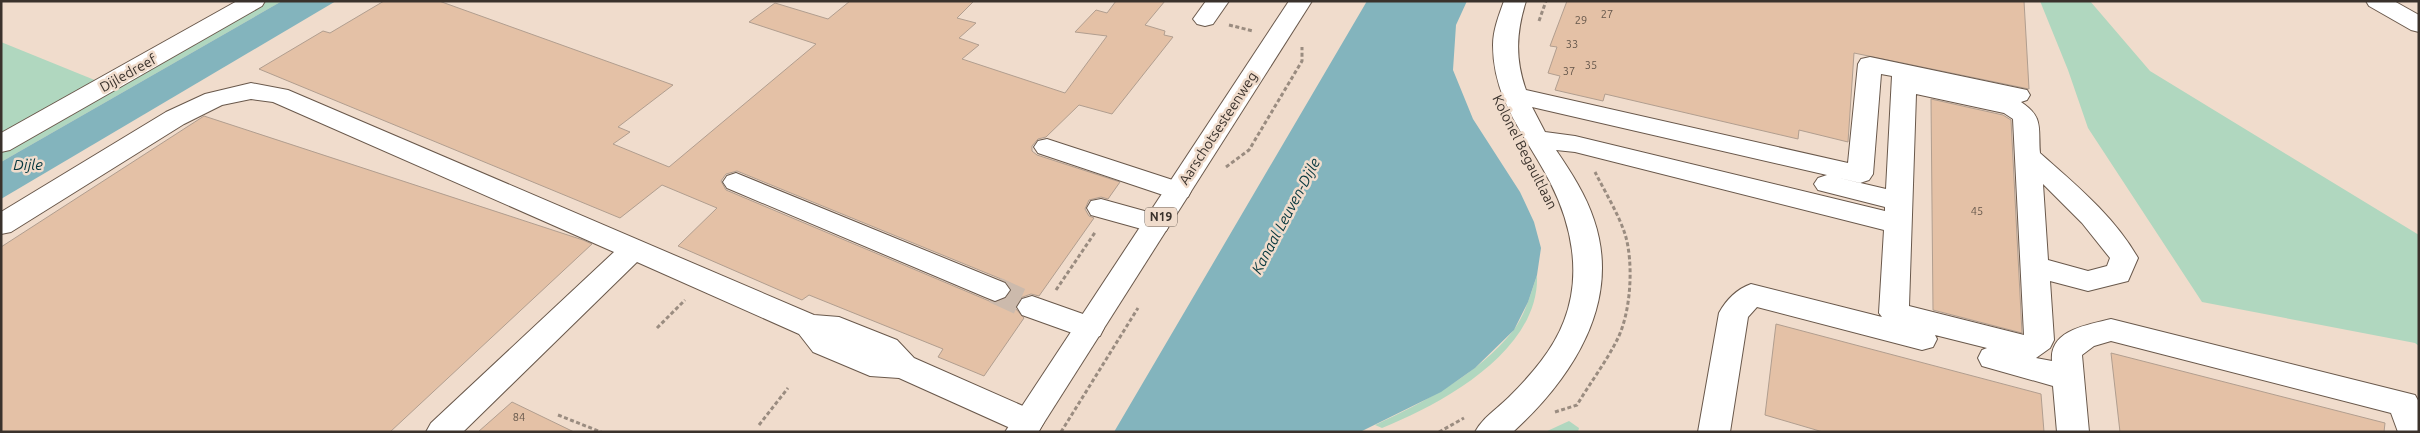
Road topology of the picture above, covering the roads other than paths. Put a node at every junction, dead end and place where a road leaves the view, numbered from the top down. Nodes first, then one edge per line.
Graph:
1 (254, 1) edge
2 (1301, 1) edge
3 (1516, 1) edge
4 (2378, 1) edge
5 (2419, 25) edge
6 (1905, 78) junction
7 (2018, 95) dead end
8 (1521, 105) junction
9 (1536, 140) junction
10 (1, 144) edge
11 (1047, 147) dead end
12 (2028, 156) junction
13 (736, 182) dead end
14 (1178, 191) junction
15 (1899, 213) junction
16 (1099, 219) road end
17 (1156, 224) junction
18 (1, 225) edge
19 (634, 249) junction
20 (2034, 267) junction
21 (995, 290) tunnel mouth
22 (1041, 302) tunnel mouth
23 (1088, 328) junction
24 (2069, 378) junction
25 (1025, 427) edge
26 (442, 432) edge
27 (1491, 432) edge
28 (1714, 432) edge
29 (2073, 432) edge
30 (2414, 432) edge

1 - 10 street, Dijledreef
2 - 14 street, Aarschotsesteenweg / N19
3 - 8 street, Kolonel Begaultlaan
4 - 5 street
6 - 7 street
6 - 8 street
6 - 12 street
6 - 15 street
8 - 9 street, Kolonel Begaultlaan
8 - 15 street
9 - 15 street
9 - 27 street, Kolonel Begaultlaan
11 - 14 street
12 - 20 street
12 - 20 street
13 - 21 street
14 - 17 street, Aarschotsesteenweg / N19
15 - 20 street
16 - 17 street
17 - 23 street, Aarschotsesteenweg / N19
18 - 19 street
19 - 25 street
19 - 26 street
22 - 23 street
23 - 25 street, Aarschotsesteenweg / N19
24 - 28 street
24 - 29 street
24 - 30 street

